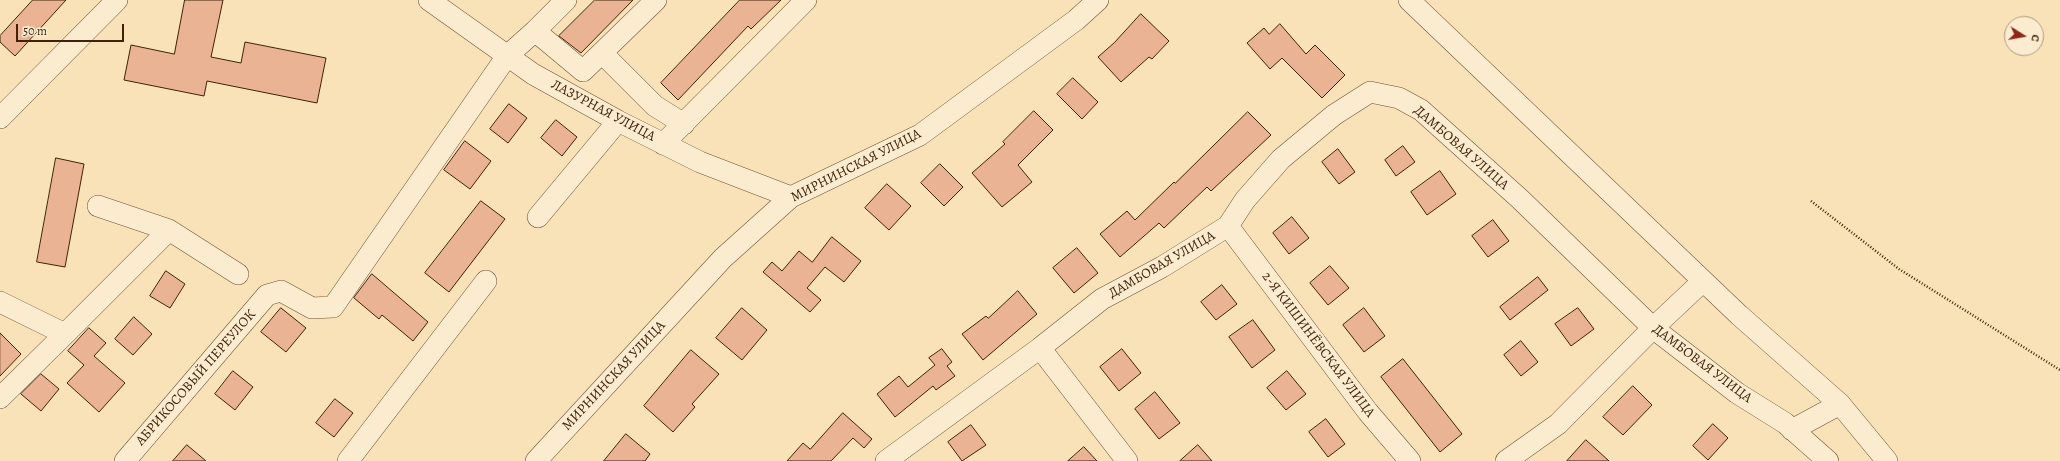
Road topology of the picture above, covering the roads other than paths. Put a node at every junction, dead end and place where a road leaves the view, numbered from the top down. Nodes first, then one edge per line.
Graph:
1 (117, 0) edge
2 (429, 0) edge
3 (566, 0) edge
4 (656, 0) edge
5 (806, 0) edge
6 (1098, 0) edge
7 (1409, 0) edge
8 (535, 31) junction
9 (602, 54) junction
10 (507, 56) junction
11 (0, 118) edge
12 (618, 121) junction
13 (684, 124) junction
14 (663, 144) junction
15 (791, 197) junction
16 (98, 206) dead end
17 (538, 217) dead end
18 (1228, 226) junction
19 (170, 230) junction
20 (238, 274) dead end
21 (486, 281) dead end
22 (1703, 281) junction
23 (0, 302) edge
24 (1653, 328) junction
25 (65, 334) junction
26 (1040, 348) junction
27 (0, 398) edge
28 (1840, 404) junction
29 (1792, 430) junction
30 (888, 460) edge
31 (125, 461) edge
32 (348, 461) edge
33 (536, 461) edge
34 (1127, 461) edge
35 (1410, 461) edge
36 (1506, 461) edge
37 (1828, 461) edge
38 (1888, 461) edge

1 - 11 street
2 - 10 street, ЛАЗУРНАЯ УЛИЦА
3 - 8 street
4 - 9 street
5 - 13 street
6 - 15 street, МИРНИНСКАЯ УЛИЦА
7 - 22 street
8 - 9 street
8 - 10 street
9 - 13 street
10 - 12 street, ЛАЗУРНАЯ УЛИЦА
10 - 31 street, АБРИКОСОВЫЙ ПЕРЕУЛОК
12 - 14 street, ЛАЗУРНАЯ УЛИЦА
12 - 17 street
13 - 14 street
14 - 15 street, ЛАЗУРНАЯ УЛИЦА
15 - 33 street, МИРНИНСКАЯ УЛИЦА
16 - 19 street
18 - 24 street, ДАМБОВАЯ УЛИЦА
18 - 26 street, ДАМБОВАЯ УЛИЦА
18 - 35 street, 2-Я КИШИНЁВСКАЯ УЛИЦА
19 - 20 street
19 - 25 street
21 - 32 street
22 - 24 street
22 - 28 street
23 - 25 street
24 - 29 street, ДАМБОВАЯ УЛИЦА
24 - 36 street
25 - 27 street
26 - 30 street, ДАМБОВАЯ УЛИЦА
26 - 34 street
28 - 29 street
28 - 38 street
29 - 37 street, ДАМБОВАЯ УЛИЦА

